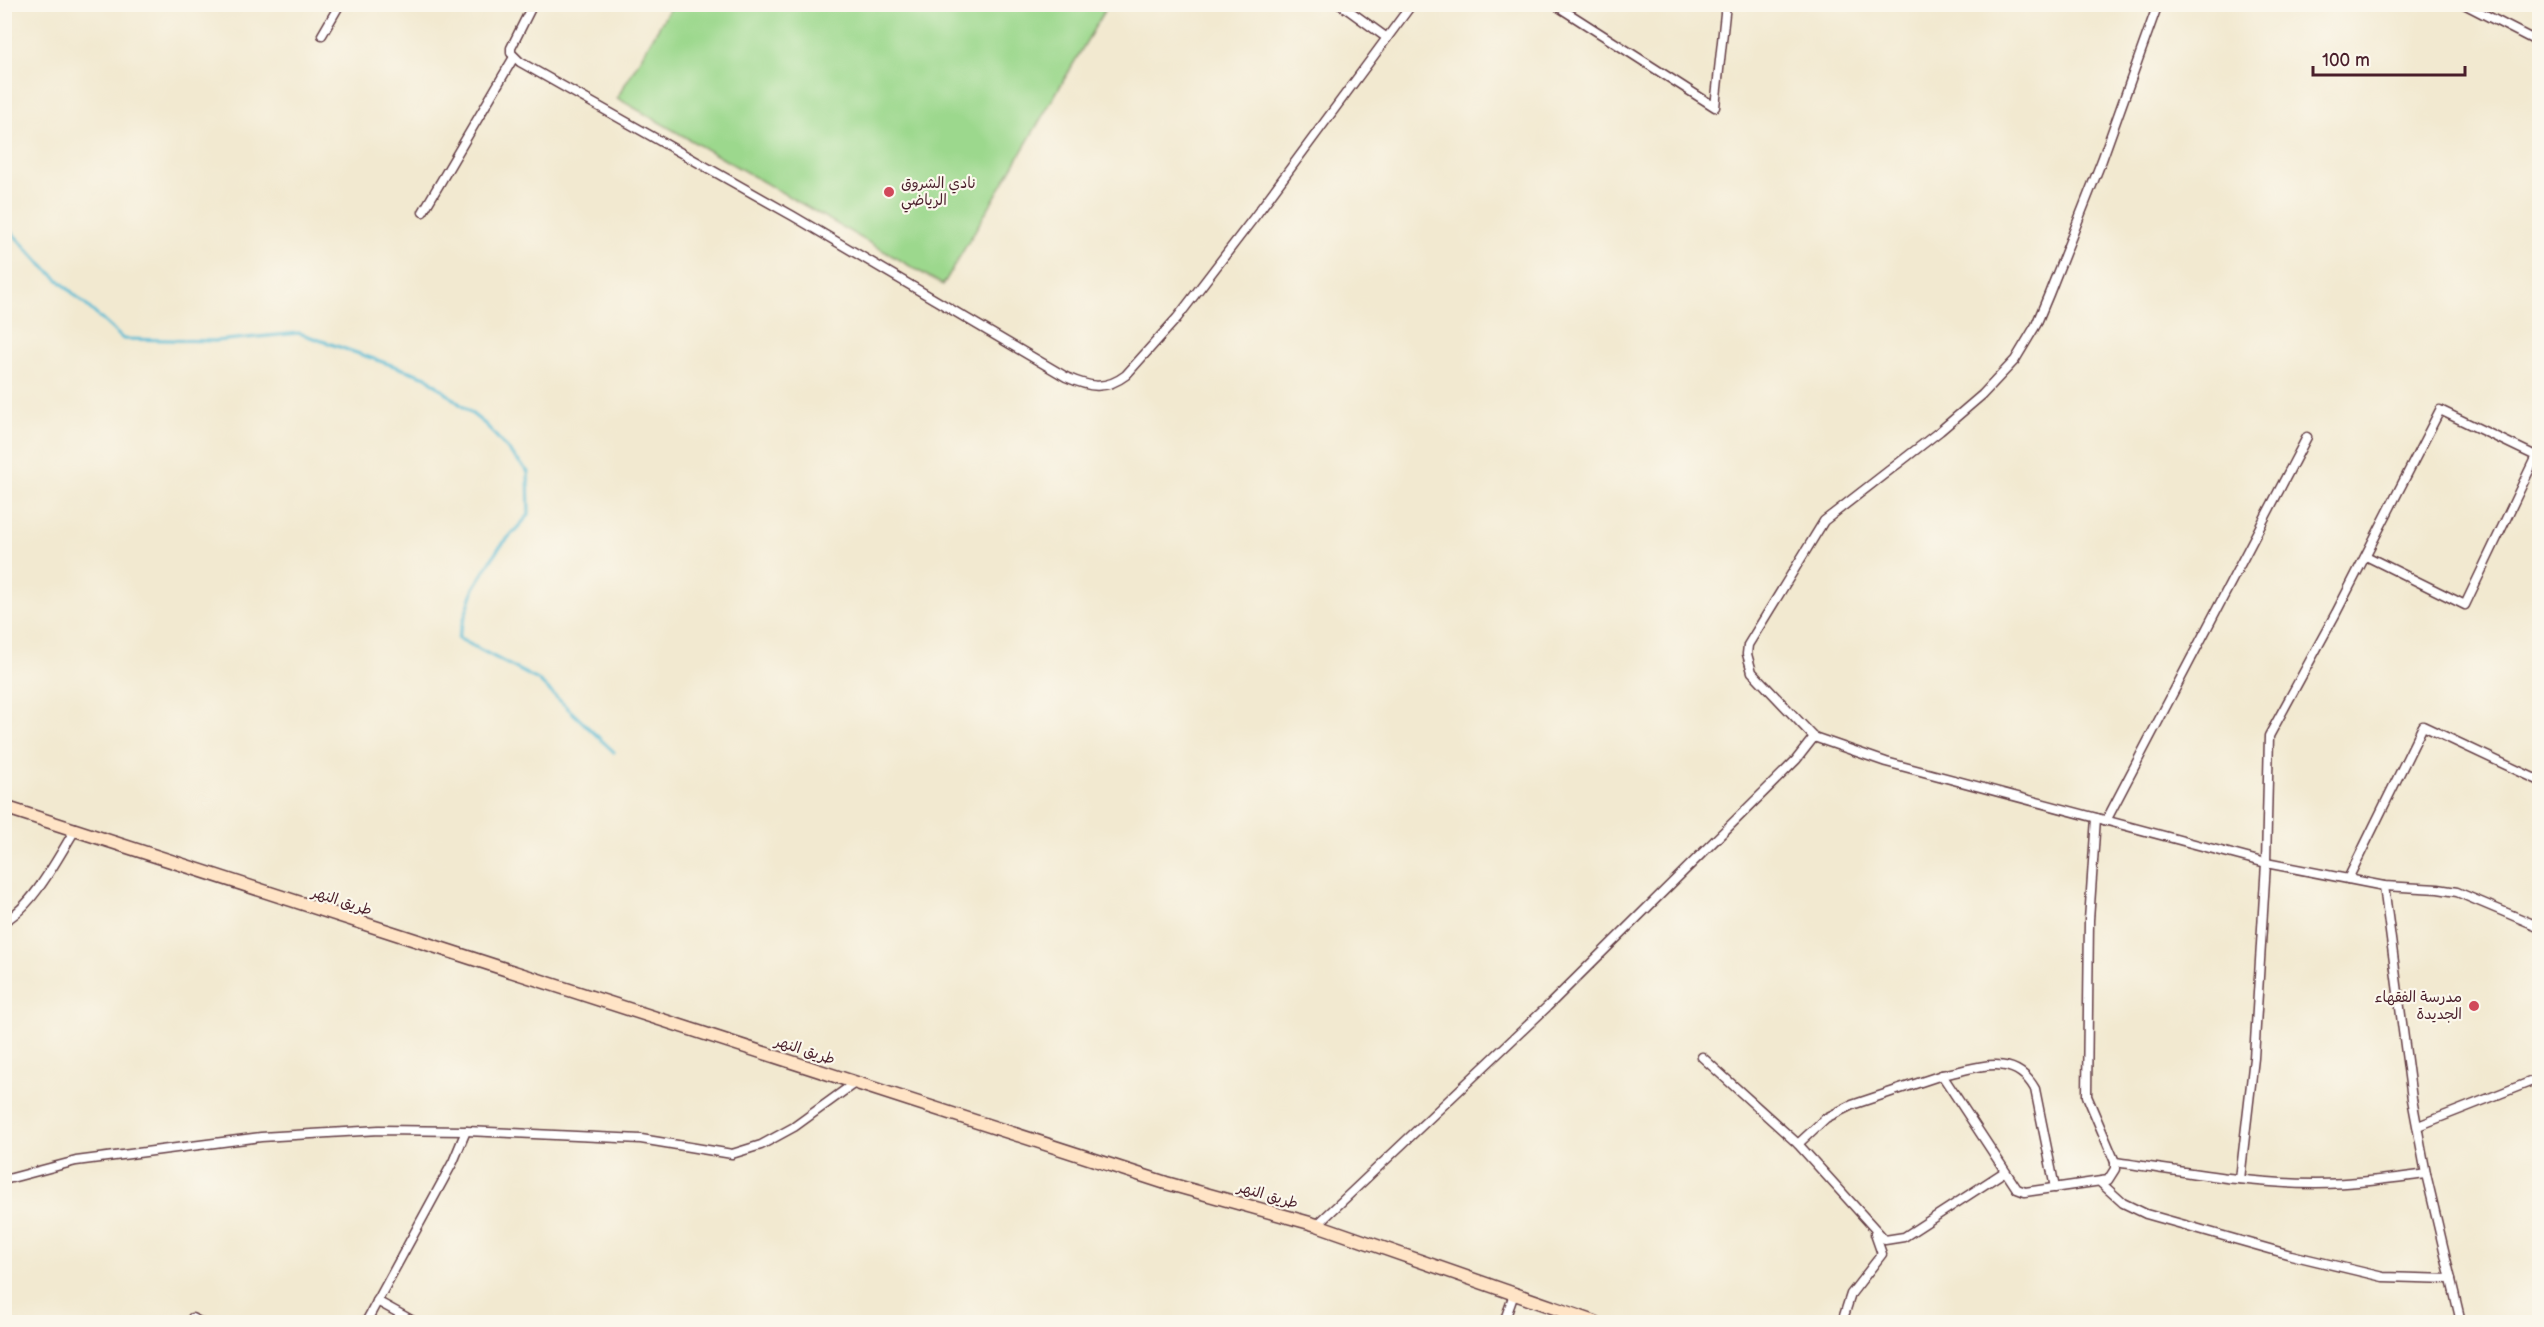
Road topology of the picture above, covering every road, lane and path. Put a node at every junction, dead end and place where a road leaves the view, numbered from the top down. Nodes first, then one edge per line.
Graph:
1 (340, 4) edge
2 (533, 4) edge
3 (1340, 4) edge
4 (1412, 4) edge
5 (1554, 4) edge
6 (1726, 4) edge
7 (2158, 4) edge
8 (2464, 4) edge
9 (322, 35) dead end
10 (1387, 38) junction
11 (2540, 43) edge
12 (514, 57) junction
13 (423, 212) dead end
14 (2307, 437) dead end
15 (2538, 457) edge
16 (2366, 556) junction
17 (1814, 737) junction
18 (2540, 781) edge
19 (4, 807) edge
20 (2096, 818) junction
21 (2106, 821) junction
22 (75, 830) junction
23 (2266, 863) junction
24 (2348, 879) junction
25 (2384, 886) junction
26 (4, 921) edge
27 (2540, 927) edge
28 (1702, 1057) dead end
29 (1942, 1075) junction
30 (2540, 1078) edge
31 (856, 1083) junction
32 (2418, 1126) junction
33 (466, 1131) junction
34 (1798, 1144) junction
35 (2115, 1162) junction
36 (2004, 1172) junction
37 (2426, 1174) junction
38 (2240, 1179) junction
39 (4, 1180) edge
40 (2101, 1183) junction
41 (2055, 1188) junction
42 (1317, 1225) junction
43 (1873, 1229) junction
44 (2451, 1280) junction
45 (1514, 1294) junction
46 (377, 1301) junction
47 (192, 1318) dead end
48 (200, 1323) edge
49 (366, 1323) edge
50 (415, 1323) edge
51 (1504, 1323) edge
52 (1595, 1323) edge
53 (1842, 1323) edge
54 (2461, 1323) edge

1 - 9 street
2 - 12 street
3 - 10 street
4 - 10 street
5 - 6 street
7 - 17 street
8 - 11 street
10 - 12 street
12 - 13 street
14 - 21 street
15 - 16 street
15 - 16 street
16 - 23 street
17 - 20 street
17 - 42 street
18 - 24 street
19 - 22 main road, طريق النهر
20 - 21 street
20 - 35 street
21 - 23 street
22 - 26 street
22 - 31 main road, طريق النهر
23 - 24 street
23 - 38 street
24 - 25 street
25 - 27 street
25 - 32 street
28 - 34 street
29 - 34 street
29 - 36 street
29 - 41 street
30 - 32 street
31 - 33 street
31 - 42 main road, طريق النهر
32 - 37 street
33 - 39 street
33 - 46 street
34 - 43 street
35 - 38 street
35 - 40 street
36 - 41 street
36 - 43 street
37 - 38 street
37 - 44 street
40 - 41 street
40 - 44 street
42 - 45 main road, طريق النهر
43 - 53 street
44 - 54 street
45 - 51 street
45 - 52 main road, طريق النهر
46 - 49 street
46 - 50 street
47 - 48 street

